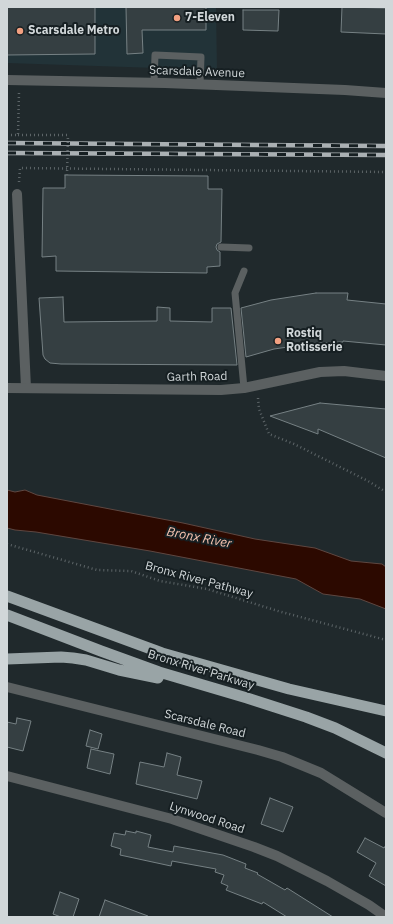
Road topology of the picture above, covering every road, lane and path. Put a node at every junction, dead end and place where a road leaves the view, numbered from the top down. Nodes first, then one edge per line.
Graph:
1 (7, 80) edge
2 (20, 80) junction
3 (154, 83) junction
4 (200, 84) junction
5 (386, 93) edge
6 (7, 134) edge
7 (18, 135) junction
8 (386, 172) edge
9 (67, 174) dead end
10 (19, 183) dead end
11 (17, 194) dead end
12 (220, 247) dead end
13 (249, 248) dead end
14 (244, 271) dead end
15 (386, 376) edge
16 (256, 386) junction
17 (7, 388) edge
18 (26, 388) junction
19 (244, 388) junction
20 (386, 492) edge
21 (7, 544) edge
22 (7, 596) edge
23 (7, 615) edge
24 (386, 640) edge
25 (7, 659) edge
26 (7, 687) edge
27 (218, 689) junction
28 (386, 711) edge
29 (386, 753) edge
30 (7, 776) edge
31 (386, 812) edge
32 (386, 917) edge

1 - 2 street, Scarsdale Avenue
2 - 3 street, Scarsdale Avenue
2 - 7 path
3 - 4 street, Scarsdale Avenue
3 - 4 lane
4 - 5 street, Scarsdale Avenue
6 - 7 path
7 - 9 path, bridge
8 - 10 path
11 - 18 street
12 - 13 lane
14 - 19 lane
15 - 16 street, Garth Road
16 - 19 street, Garth Road
16 - 20 path
17 - 18 street, Garth Road
18 - 19 street, Garth Road
21 - 24 path, Bronx River Pathway
22 - 28 highway, Bronx River Parkway
23 - 27 highway, Bronx River Parkway
25 - 27 highway
26 - 31 street, Scarsdale Road
27 - 29 highway, Bronx River Parkway
30 - 32 street, Lynwood Road

